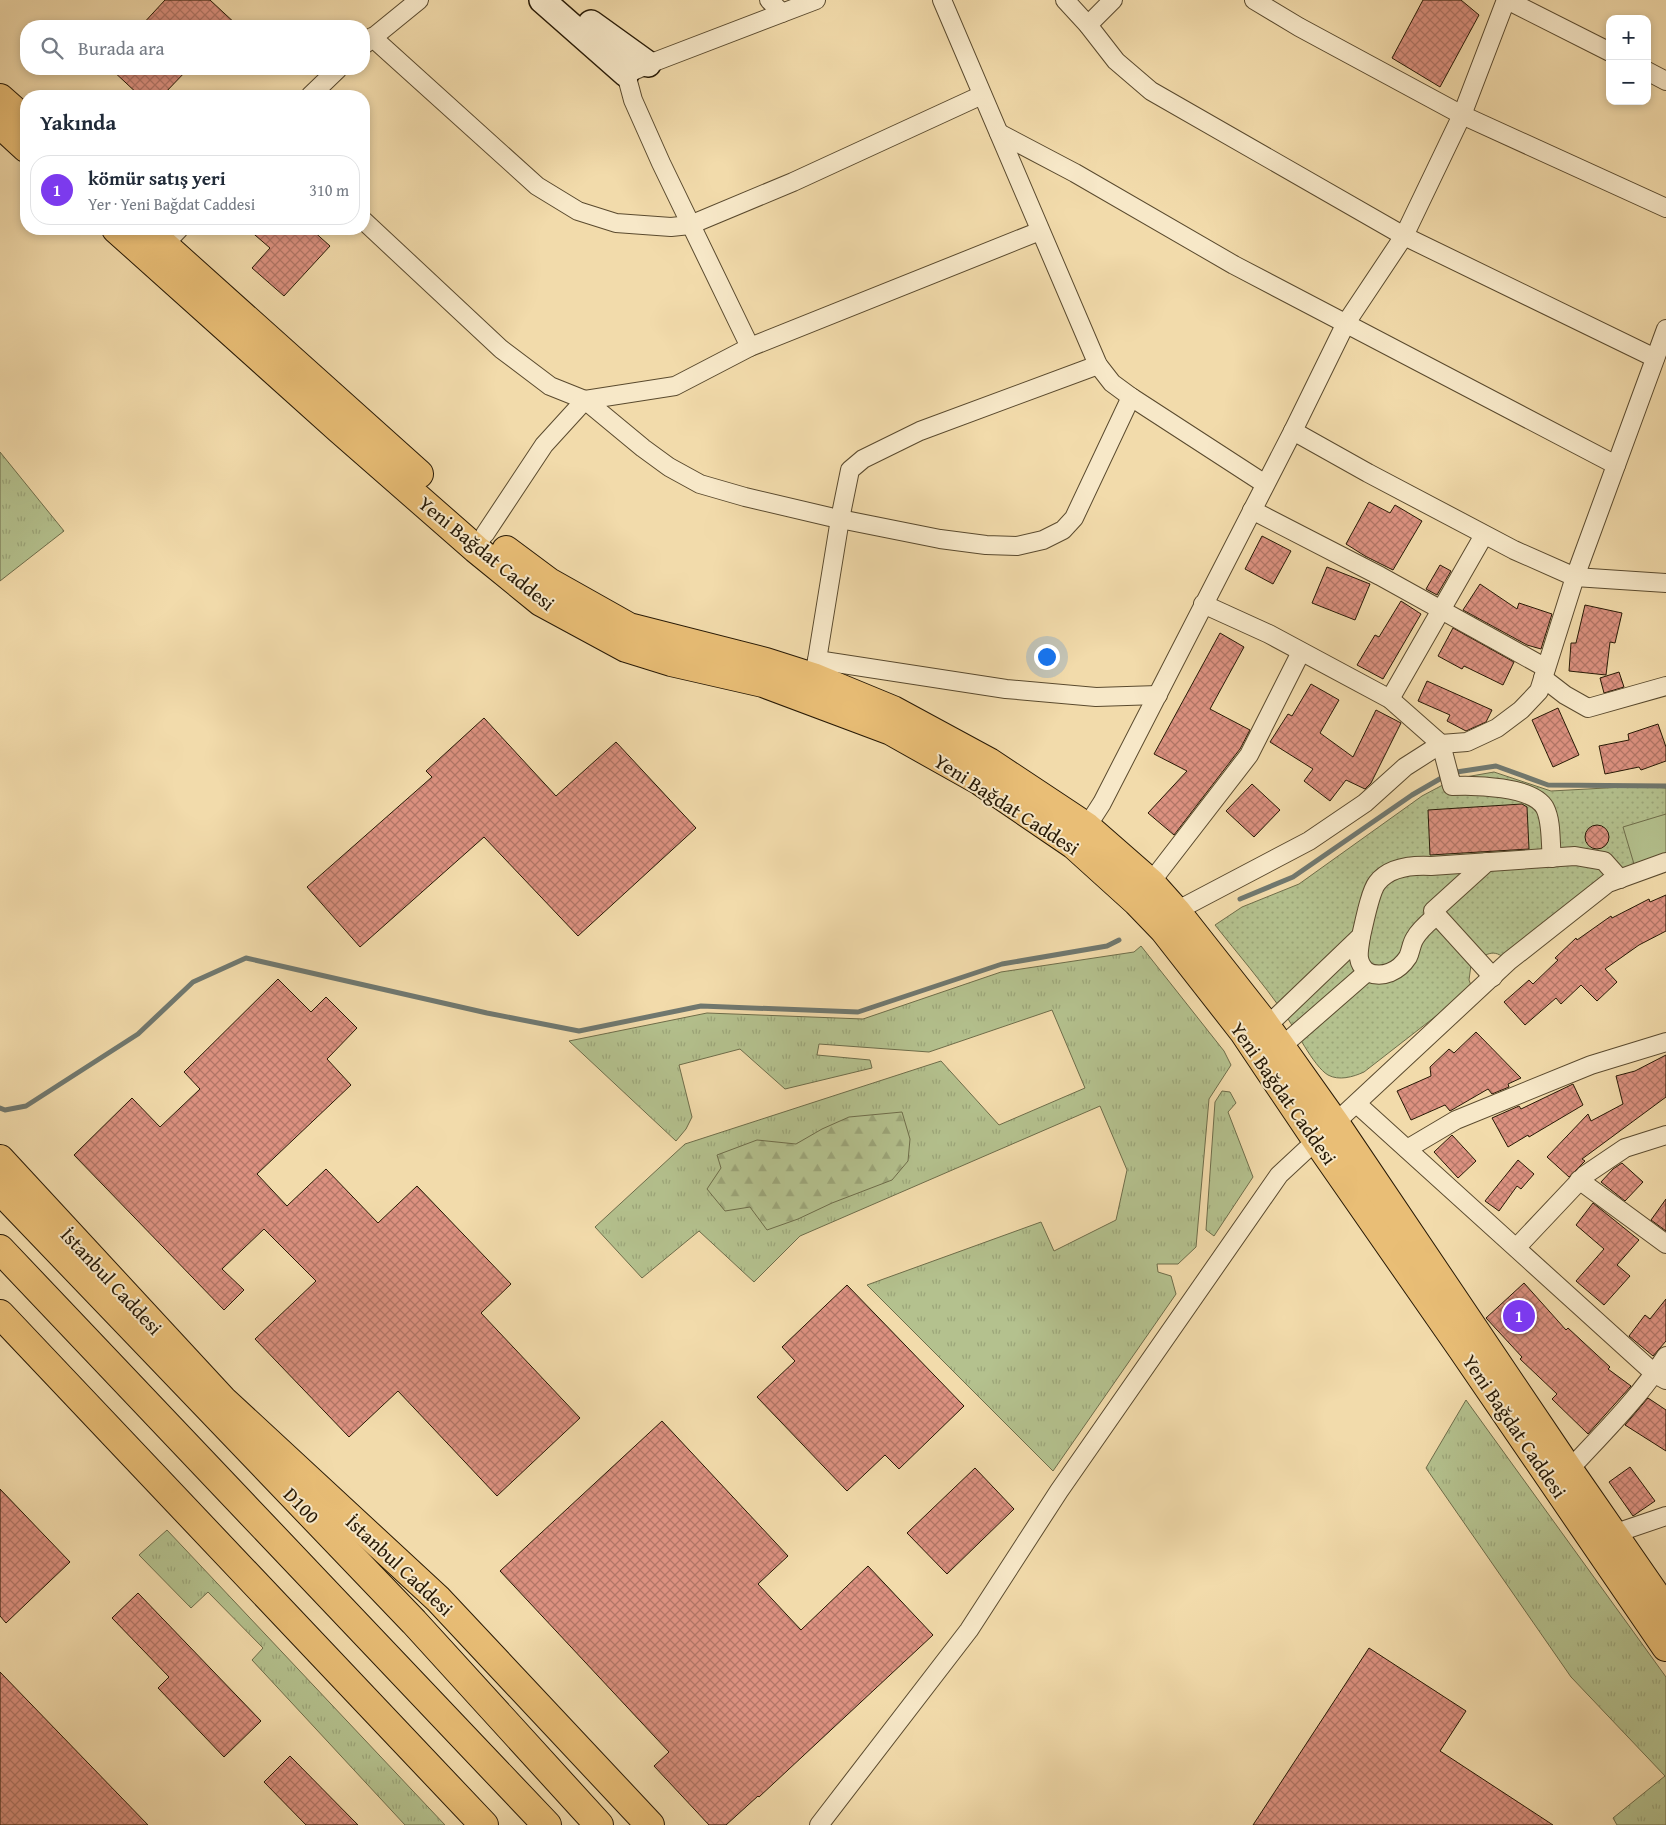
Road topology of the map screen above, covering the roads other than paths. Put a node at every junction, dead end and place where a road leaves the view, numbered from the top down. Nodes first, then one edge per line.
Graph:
1 (419, 0) edge
2 (542, 0) edge
3 (564, 0) edge
4 (769, 0) edge
5 (816, 0) edge
6 (942, 0) edge
7 (1065, 0) edge
8 (1113, 0) edge
9 (1254, 0) edge
10 (1506, 0) edge
11 (782, 13) junction
12 (1088, 25) junction
13 (370, 39) edge
14 (370, 43) edge
15 (1606, 50) edge
16 (648, 64) junction
17 (1651, 73) edge
18 (626, 74) junction
19 (332, 75) edge
20 (1666, 81) edge
21 (316, 90) edge
22 (982, 95) junction
23 (0, 98) edge
24 (1462, 115) junction
25 (20, 116) edge
26 (0, 124) edge
27 (999, 133) junction
28 (20, 142) edge
29 (1666, 208) edge
30 (690, 225) junction
31 (370, 227) edge
32 (1040, 231) junction
33 (140, 235) edge
34 (1404, 236) junction
35 (160, 240) edge
36 (1346, 323) junction
37 (1666, 328) edge
38 (750, 347) junction
39 (1655, 358) junction
40 (1098, 365) junction
41 (1131, 397) junction
42 (585, 400) junction
43 (1293, 431) junction
44 (1616, 465) junction
45 (1265, 484) junction
46 (1252, 510) junction
47 (840, 519) junction
48 (485, 534) junction
49 (1484, 534) junction
50 (1575, 577) junction
51 (1666, 583) edge
52 (1203, 604) junction
53 (1441, 610) junction
54 (1301, 652) junction
55 (815, 668) junction
56 (1544, 673) junction
57 (1666, 686) edge
58 (1158, 694) junction
59 (1390, 699) junction
60 (1441, 744) junction
61 (1080, 836) junction
62 (1552, 858) junction
63 (1487, 862) junction
64 (1666, 862) edge
65 (1620, 879) junction
66 (1144, 892) junction
67 (1176, 911) junction
68 (1437, 915) junction
69 (1361, 936) junction
70 (1368, 972) junction
71 (1493, 977) junction
72 (1274, 1037) junction
73 (1666, 1042) edge
74 (1357, 1104) junction
75 (1326, 1132) junction
76 (1666, 1135) edge
77 (1407, 1149) junction
78 (0, 1159) edge
79 (1579, 1180) junction
80 (0, 1185) edge
81 (0, 1190) edge
82 (1666, 1244) edge
83 (1517, 1247) junction
84 (0, 1249) edge
85 (141, 1312) junction
86 (0, 1314) edge
87 (1666, 1356) edge
88 (1660, 1377) edge
89 (1569, 1470) junction
90 (1666, 1516) edge
91 (1613, 1534) junction
92 (1666, 1610) edge
93 (1666, 1647) edge
94 (484, 1825) edge
95 (547, 1825) edge
96 (599, 1825) edge
97 (650, 1825) edge
98 (819, 1825) edge

1 - 13 street
2 - 18 main road
3 - 16 main road
4 - 11 street
5 - 11 street
6 - 22 street
7 - 12 street
8 - 12 street
9 - 24 street
10 - 15 street
10 - 24 street
11 - 16 street
12 - 34 street
14 - 30 street
16 - 18 street
17 - 20 street
18 - 30 street
19 - 21 street
22 - 27 street
22 - 30 street
23 - 25 main road
24 - 29 street
24 - 34 street
26 - 28 main road
27 - 32 street
27 - 36 street
30 - 38 street
31 - 42 street
32 - 38 street
32 - 40 street
33 - 35 main road, Yeni Bağdat Caddesi
34 - 36 street
34 - 39 street
35 - 48 main road, Yeni Bağdat Caddesi
35 - 61 main road, Yeni Bağdat Caddesi
36 - 43 street
36 - 44 street
37 - 39 street
38 - 42 street
39 - 44 street
40 - 41 street
40 - 47 street
41 - 45 street
41 - 47 street
42 - 47 street
42 - 48 street
43 - 45 street
43 - 49 street
44 - 50 street
45 - 46 street
46 - 52 street
46 - 53 street
47 - 55 street
48 - 55 main road, Yeni Bağdat Caddesi
49 - 50 street
49 - 53 street
50 - 51 street
50 - 56 street
52 - 54 street
52 - 58 street
53 - 56 street
53 - 59 street
54 - 59 street
54 - 66 street
55 - 58 street
55 - 61 main road, Yeni Bağdat Caddesi
56 - 57 street
56 - 60 street
58 - 61 street
59 - 60 street
60 - 62 street
60 - 67 street
61 - 66 main road, Yeni Bağdat Caddesi
62 - 63 street
62 - 65 street
63 - 68 street
63 - 69 street
64 - 65 street
65 - 71 street
66 - 67 main road, Yeni Bağdat Caddesi
66 - 75 main road, Yeni Bağdat Caddesi
67 - 72 main road, Yeni Bağdat Caddesi
68 - 70 street
68 - 71 street
69 - 70 street
69 - 72 street
70 - 72 street
71 - 74 street
72 - 75 main road, Yeni Bağdat Caddesi
73 - 77 street
74 - 75 street
74 - 77 street
75 - 89 main road, Yeni Bağdat Caddesi
75 - 93 main road, Yeni Bağdat Caddesi
75 - 98 street
76 - 79 street
77 - 83 street
78 - 85 main road, İstanbul Caddesi
79 - 82 street
79 - 83 street
80 - 85 main road
81 - 96 main road, D100 / D100
83 - 88 street
84 - 95 main road
85 - 97 main road, İstanbul Caddesi
86 - 94 main road
87 - 88 street
88 - 89 street
89 - 91 main road, Yeni Bağdat Caddesi
90 - 91 street
91 - 92 main road, Yeni Bağdat Caddesi

